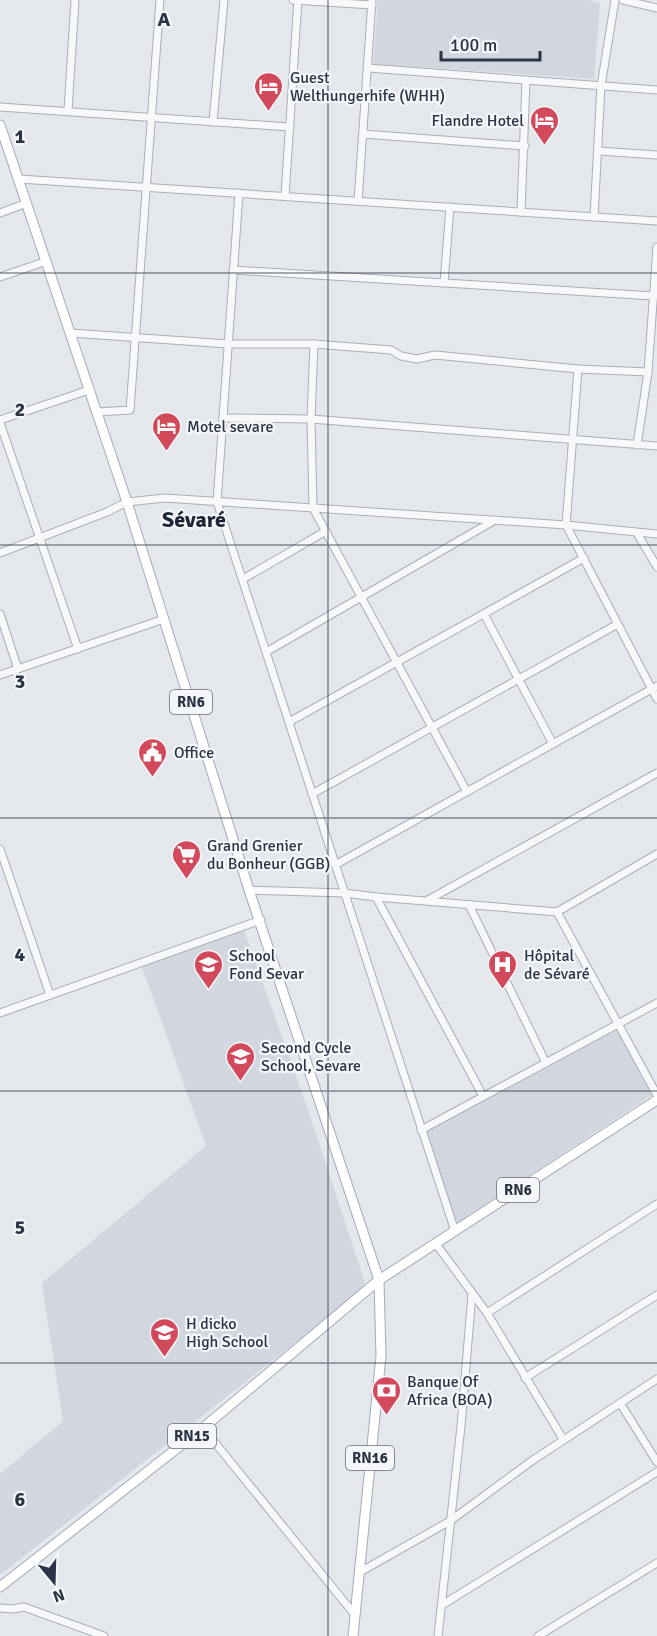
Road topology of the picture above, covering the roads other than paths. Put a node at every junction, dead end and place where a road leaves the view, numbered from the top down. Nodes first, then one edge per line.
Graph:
1 (75, 0) edge
2 (160, 0) edge
3 (224, 0) edge
4 (293, 0) edge
5 (298, 0) edge
6 (615, 0) edge
7 (623, 0) edge
8 (372, 2) edge
9 (657, 8) edge
10 (368, 68) junction
11 (526, 80) junction
12 (601, 86) junction
13 (657, 90) edge
14 (0, 106) edge
15 (68, 111) junction
16 (152, 117) junction
17 (213, 122) junction
18 (0, 125) edge
19 (290, 127) junction
20 (363, 134) junction
21 (525, 146) junction
22 (599, 151) junction
23 (657, 155) edge
24 (19, 179) junction
25 (146, 187) junction
26 (239, 193) junction
27 (285, 196) junction
28 (358, 201) junction
29 (27, 203) junction
30 (450, 207) junction
31 (521, 212) junction
32 (0, 213) edge
33 (594, 217) junction
34 (657, 221) edge
35 (657, 248) edge
36 (47, 261) junction
37 (233, 270) junction
38 (0, 278) edge
39 (444, 284) junction
40 (654, 296) junction
41 (71, 333) junction
42 (135, 338) junction
43 (228, 344) junction
44 (314, 344) junction
45 (578, 369) junction
46 (648, 372) junction
47 (89, 390) junction
48 (97, 412) junction
49 (223, 418) junction
50 (311, 419) junction
51 (0, 422) edge
52 (573, 439) junction
53 (637, 445) junction
54 (657, 446) edge
55 (127, 502) junction
56 (217, 502) junction
57 (313, 508) junction
58 (495, 520) junction
59 (566, 525) junction
60 (326, 531) junction
61 (637, 533) junction
62 (657, 534) edge
63 (40, 538) junction
64 (0, 553) edge
65 (584, 558) junction
66 (657, 567) edge
67 (243, 579) junction
68 (361, 597) junction
69 (0, 614) edge
70 (484, 614) junction
71 (164, 619) junction
72 (616, 625) junction
73 (78, 649) junction
74 (266, 652) junction
75 (397, 662) junction
76 (18, 669) junction
77 (0, 675) edge
78 (519, 680) junction
79 (654, 687) edge
80 (657, 699) edge
81 (289, 722) junction
82 (432, 728) junction
83 (553, 744) junction
84 (657, 773) edge
85 (467, 792) junction
86 (312, 794) junction
87 (0, 849) edge
88 (657, 854) edge
89 (335, 865) junction
90 (249, 890) junction
91 (344, 893) junction
92 (376, 897) junction
93 (427, 901) junction
94 (469, 905) junction
95 (557, 912) junction
96 (261, 920) junction
97 (50, 995) junction
98 (657, 1003) edge
99 (0, 1013) edge
100 (619, 1024) junction
101 (546, 1063) junction
102 (657, 1095) edge
103 (483, 1096) junction
104 (657, 1100) edge
105 (421, 1130) junction
106 (657, 1204) edge
107 (455, 1232) junction
108 (436, 1244) junction
109 (380, 1280) junction
110 (472, 1294) junction
111 (657, 1295) edge
112 (487, 1313) junction
113 (525, 1378) junction
114 (657, 1378) edge
115 (620, 1403) junction
116 (203, 1428) junction
117 (563, 1439) junction
118 (657, 1462) edge
119 (657, 1472) edge
120 (450, 1521) junction
121 (657, 1563) edge
122 (360, 1572) junction
123 (0, 1587) edge
124 (442, 1605) junction
125 (0, 1608) edge
126 (355, 1615) junction
127 (104, 1636) edge
128 (353, 1636) edge
129 (438, 1636) edge
130 (538, 1636) edge

1 - 15 street
2 - 16 street
3 - 17 street
4 - 5 street
5 - 8 street
5 - 19 street
6 - 12 street
7 - 9 street
8 - 10 street
10 - 11 street
10 - 20 street
11 - 12 street
11 - 21 street
12 - 13 street
12 - 22 street
14 - 15 street
15 - 16 street
16 - 17 street
16 - 25 street
17 - 19 street
18 - 24 main road, RN6
19 - 27 street
20 - 21 street
20 - 28 street
21 - 31 street
22 - 23 street
22 - 33 street
24 - 25 street
24 - 29 main road, RN6
25 - 26 street
25 - 42 street
26 - 27 street
26 - 37 street
27 - 28 street
28 - 30 street
29 - 32 street
29 - 36 main road, RN6
30 - 31 street
30 - 39 street
31 - 33 street
33 - 34 street
35 - 40 street
36 - 38 street
36 - 41 main road, RN6
37 - 39 street
37 - 43 street
39 - 40 street
40 - 46 street
41 - 42 street
41 - 47 main road, RN6
42 - 43 street
42 - 48 street
43 - 44 street
43 - 49 street
44 - 45 street
44 - 50 street
45 - 46 street
45 - 52 street
46 - 53 street
47 - 48 main road, RN6
47 - 51 street
48 - 55 main road, RN6
49 - 50 street
49 - 56 street
50 - 52 street
50 - 57 street
51 - 63 street
52 - 53 street
52 - 59 street
53 - 54 street
55 - 56 street
55 - 63 street
55 - 71 main road, RN6
56 - 57 street
56 - 67 street
57 - 58 street
57 - 60 street
58 - 59 street
58 - 68 street
59 - 61 street
59 - 65 street
60 - 67 street
60 - 68 street
61 - 62 street
61 - 66 street
63 - 64 street
63 - 73 street
65 - 70 street
65 - 72 street
67 - 74 street
68 - 74 street
68 - 75 street
69 - 76 street
70 - 75 street
70 - 78 street
71 - 73 street
71 - 90 main road, RN6
72 - 78 street
72 - 79 street
73 - 76 street
74 - 81 street
75 - 81 street
75 - 82 street
76 - 77 street
78 - 82 street
78 - 83 street
79 - 80 street
79 - 83 street
81 - 86 street
82 - 85 street
82 - 86 street
83 - 85 street
84 - 93 street
85 - 89 street
86 - 89 street
87 - 97 street
88 - 95 street
89 - 91 street
90 - 91 street
90 - 96 main road, RN6
91 - 92 street
91 - 105 street
92 - 93 street
92 - 103 street
93 - 94 street
94 - 95 street
94 - 101 street
95 - 100 street
96 - 97 street
96 - 109 main road, RN6
97 - 99 street
98 - 100 street
100 - 101 street
100 - 102 street
101 - 103 street
103 - 105 street
104 - 107 main road, RN6
105 - 107 street
106 - 112 street
107 - 108 main road, RN6
108 - 109 main road, RN6
108 - 110 street
109 - 116 main road, RN15
109 - 122 main road, RN16
110 - 112 street
110 - 120 street
111 - 113 street
112 - 113 street
113 - 117 street
114 - 115 street
115 - 117 street
115 - 118 street
116 - 123 main road, RN15
116 - 126 street
117 - 120 street
119 - 124 street
120 - 122 street
120 - 124 street
121 - 130 street
122 - 126 main road, RN16
124 - 129 street
125 - 127 street
126 - 128 main road, RN16

